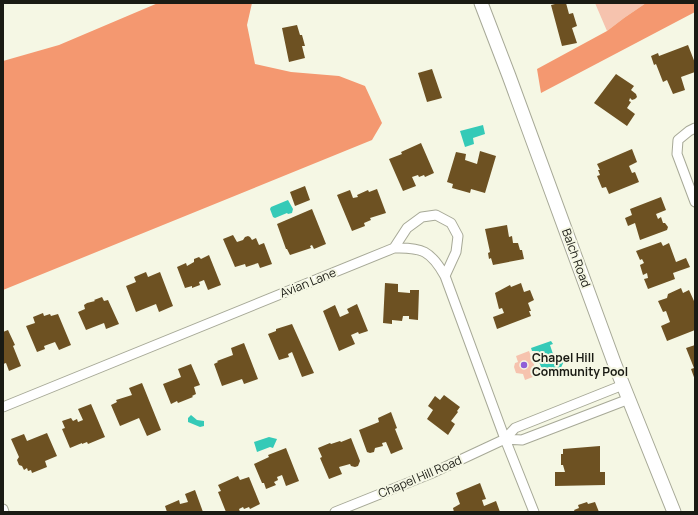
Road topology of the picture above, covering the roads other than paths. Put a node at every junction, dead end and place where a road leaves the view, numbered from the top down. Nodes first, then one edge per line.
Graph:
1 (481, 3) edge
2 (695, 128) edge
3 (695, 202) edge
4 (394, 248) junction
5 (445, 276) junction
6 (623, 385) junction
7 (629, 399) junction
8 (3, 407) edge
9 (505, 439) junction
10 (3, 509) edge
11 (4, 512) edge
12 (335, 512) edge
13 (534, 512) edge
14 (674, 512) edge

1 - 6 street, Balch Road
2 - 3 street
4 - 5 street, Avian Lane
4 - 5 street
4 - 8 street, Avian Lane
5 - 9 street, Avian Lane
6 - 7 street, Balch Road
6 - 9 street, Chapel Hill Road
7 - 9 street, Chapel Hill Road
7 - 14 street, Balch Road
9 - 12 street, Chapel Hill Road
9 - 13 street, Avian Lane
10 - 11 street

